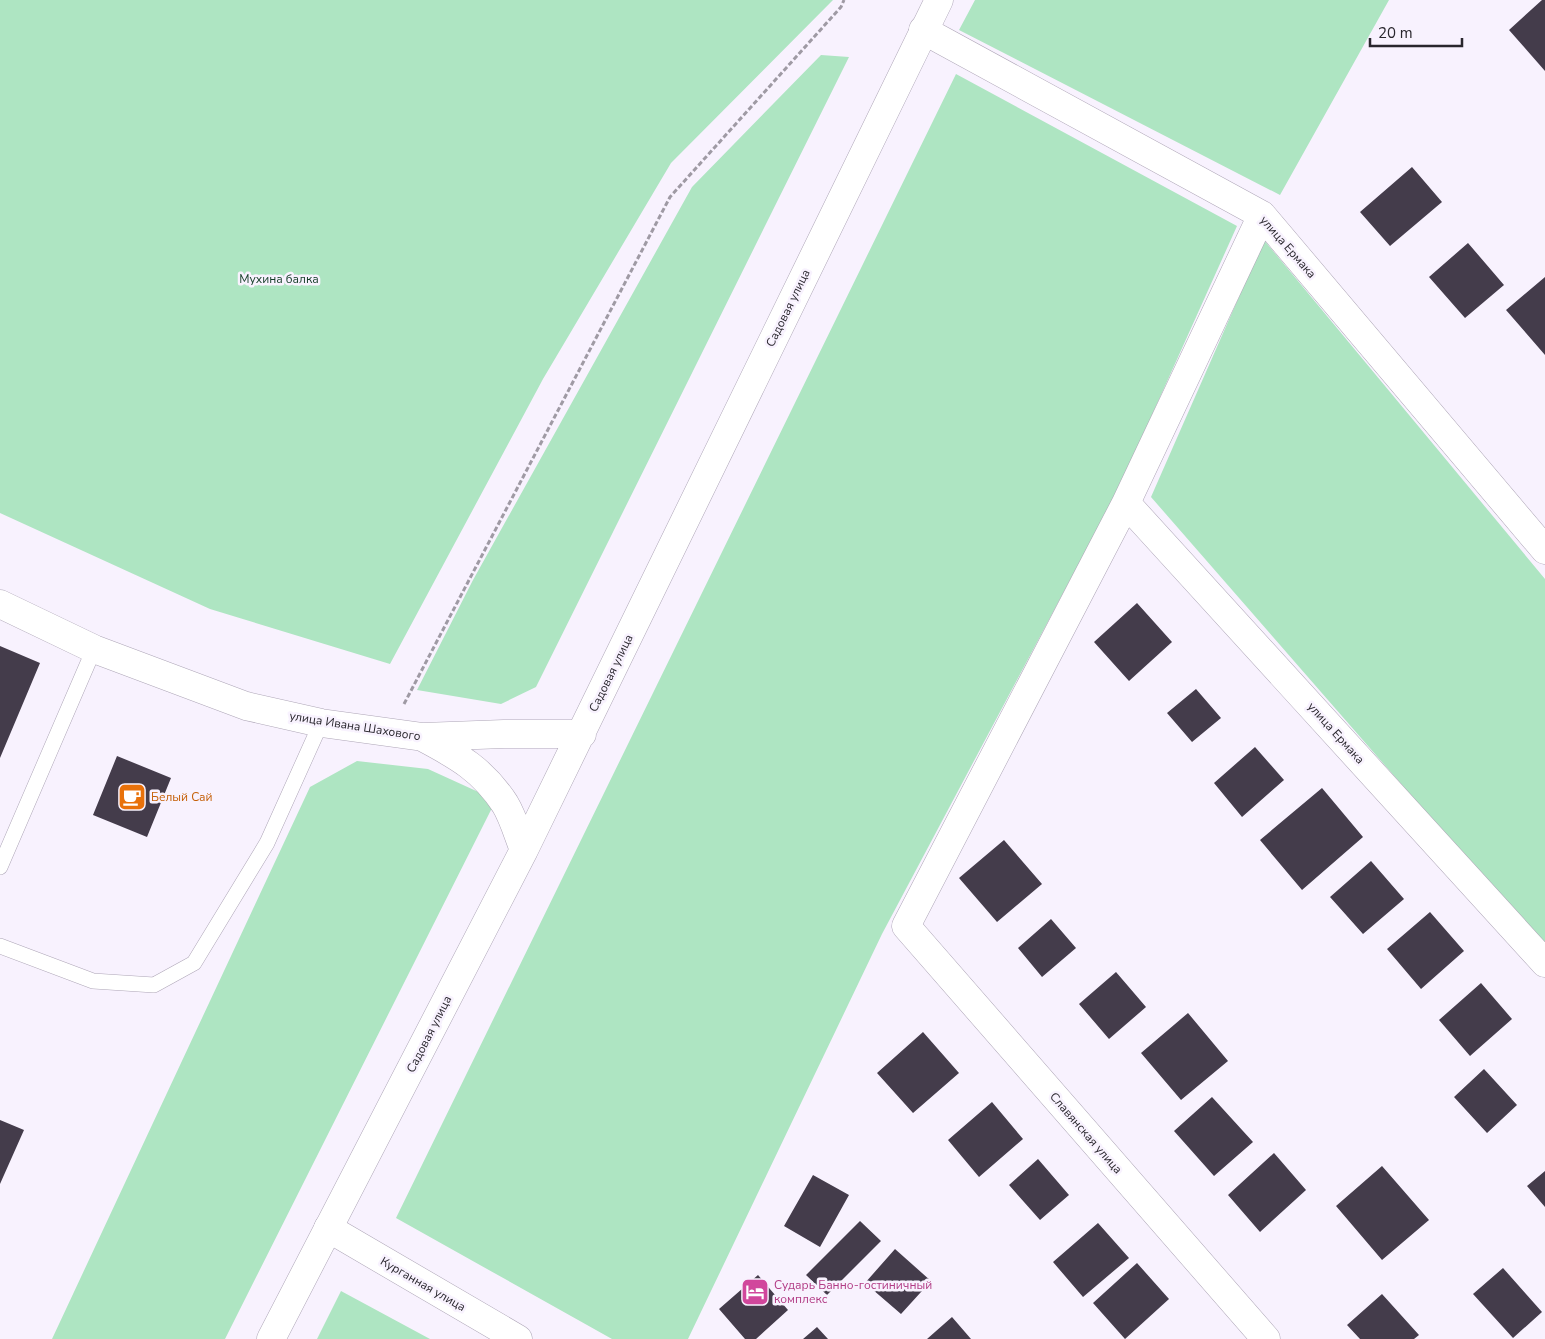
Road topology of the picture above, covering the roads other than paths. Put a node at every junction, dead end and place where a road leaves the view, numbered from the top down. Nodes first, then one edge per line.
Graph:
1 (939, 0) edge
2 (923, 30) junction
3 (1262, 216) junction
4 (1126, 503) junction
5 (1545, 550) edge
6 (0, 604) edge
7 (94, 648) junction
8 (321, 723) junction
9 (582, 734) junction
10 (423, 737) junction
11 (524, 850) junction
12 (0, 867) edge
13 (0, 946) edge
14 (1545, 963) edge
15 (328, 1228) junction
16 (271, 1339) edge
17 (518, 1339) edge
18 (1266, 1339) edge

1 - 2 street, Садовая улица
2 - 3 street, улица Ермака
2 - 9 street, Садовая улица
3 - 4 street
3 - 5 street, улица Ермака
4 - 14 street, улица Ермака
4 - 18 street, Славянская улица
6 - 7 street, улица Ивана Шахового
7 - 8 street, улица Ивана Шахового
7 - 12 lane
8 - 10 street, улица Ивана Шахового
8 - 13 lane
9 - 10 street, улица Ивана Шахового
9 - 11 street, Садовая улица
10 - 11 street
11 - 15 street, Садовая улица
15 - 16 street, Садовая улица
15 - 17 street, Курганная улица

